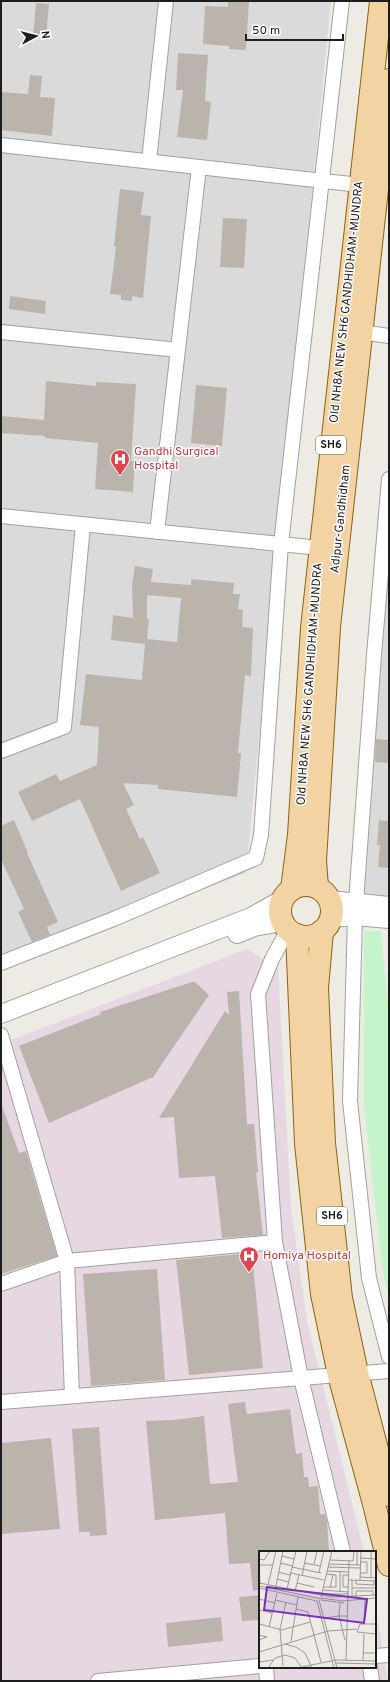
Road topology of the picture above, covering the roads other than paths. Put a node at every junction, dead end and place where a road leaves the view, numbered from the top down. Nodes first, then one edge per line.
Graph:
1 (166, 1) edge
2 (342, 1) edge
3 (383, 5) edge
4 (389, 80) edge
5 (1, 145) edge
6 (149, 161) junction
7 (199, 167) junction
8 (321, 181) junction
9 (360, 185) junction
10 (1, 332) edge
11 (361, 332) junction
12 (389, 336) edge
13 (178, 350) junction
14 (389, 479) edge
15 (1, 516) edge
16 (83, 525) junction
17 (157, 532) junction
18 (281, 544) junction
19 (320, 548) junction
20 (1, 752) edge
21 (287, 894) junction
22 (389, 906) edge
23 (325, 909) junction
24 (356, 909) junction
25 (389, 919) edge
26 (289, 929) junction
27 (1, 963) edge
28 (1, 1014) edge
29 (1, 1026) edge
30 (1, 1035) edge
31 (276, 1242) junction
32 (67, 1261) junction
33 (1, 1284) edge
34 (389, 1357) edge
35 (389, 1372) edge
36 (348, 1374) junction
37 (301, 1378) junction
38 (72, 1396) junction
39 (1, 1402) edge
40 (389, 1495) edge
41 (343, 1551) edge
42 (389, 1565) edge
43 (389, 1655) edge
44 (376, 1656) edge
45 (259, 1666) edge
46 (266, 1668) edge
47 (370, 1668) edge
48 (98, 1681) edge
49 (267, 1681) edge
50 (372, 1681) edge

1 - 6 street
2 - 8 street
3 - 9 main road, Old NH8A NEW SH6 GANDHIDHAM-MUNDRA / SH6
4 - 11 main road, Adipur-Gandhidham / SH6
5 - 6 street
6 - 7 street
7 - 8 street
7 - 13 street
8 - 9 street
8 - 18 street
9 - 19 main road, Old NH8A NEW SH6 GANDHIDHAM-MUNDRA / SH6
10 - 13 street
11 - 12 street
11 - 23 main road, Adipur-Gandhidham / SH6
13 - 17 street
14 - 24 street
15 - 16 street
16 - 17 street
16 - 20 street
17 - 18 street
18 - 19 street
18 - 27 street
19 - 21 main road, Old NH8A NEW SH6 GANDHIDHAM-MUNDRA / SH6
21 - 23 main road
21 - 26 main road, SH6
21 - 28 street
22 - 24 street
23 - 24 street
23 - 26 main road
23 - 36 main road, SH6
24 - 25 street
24 - 34 street
26 - 29 street
26 - 31 street
26 - 36 main road, SH6
30 - 32 street
31 - 32 street
31 - 37 street
32 - 33 street
32 - 38 street
35 - 36 street
36 - 37 street
36 - 40 main road, SH6
36 - 42 main road, SH6
37 - 38 street
37 - 41 street
38 - 39 street
43 - 44 street
45 - 48 street
46 - 49 street
47 - 50 street

